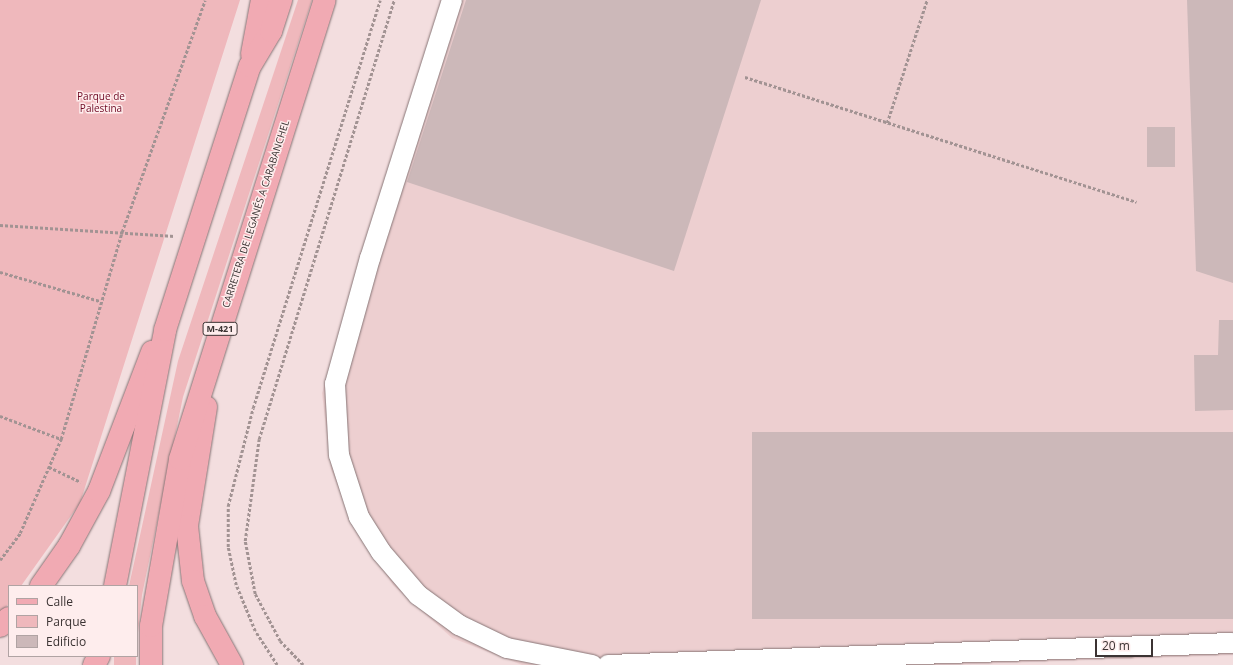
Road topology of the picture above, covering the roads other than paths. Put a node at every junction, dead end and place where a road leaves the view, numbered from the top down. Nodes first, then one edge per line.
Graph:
1 (262, 0) edge
2 (281, 0) edge
3 (325, 0) edge
4 (452, 0) edge
5 (250, 66) junction
6 (165, 330) junction
7 (212, 352) junction
8 (42, 585) edge
9 (115, 585) edge
10 (8, 619) edge
11 (0, 626) edge
12 (1233, 643) edge
13 (1019, 658) edge
14 (954, 659) edge
15 (151, 665) edge
16 (232, 665) edge
17 (592, 665) edge
18 (608, 665) edge

1 - 5 main road
2 - 5 main road
3 - 7 main road, CARRETERA DE LEGANÉS A CARABANCHEL / M-421
4 - 17 lane
5 - 6 main road
6 - 8 main road
6 - 9 main road
7 - 15 main road, CARRETERA DE LEGANÉS A CARABANCHEL / M-421
7 - 16 main road
10 - 11 main road
12 - 13 lane
13 - 14 lane
14 - 18 lane

